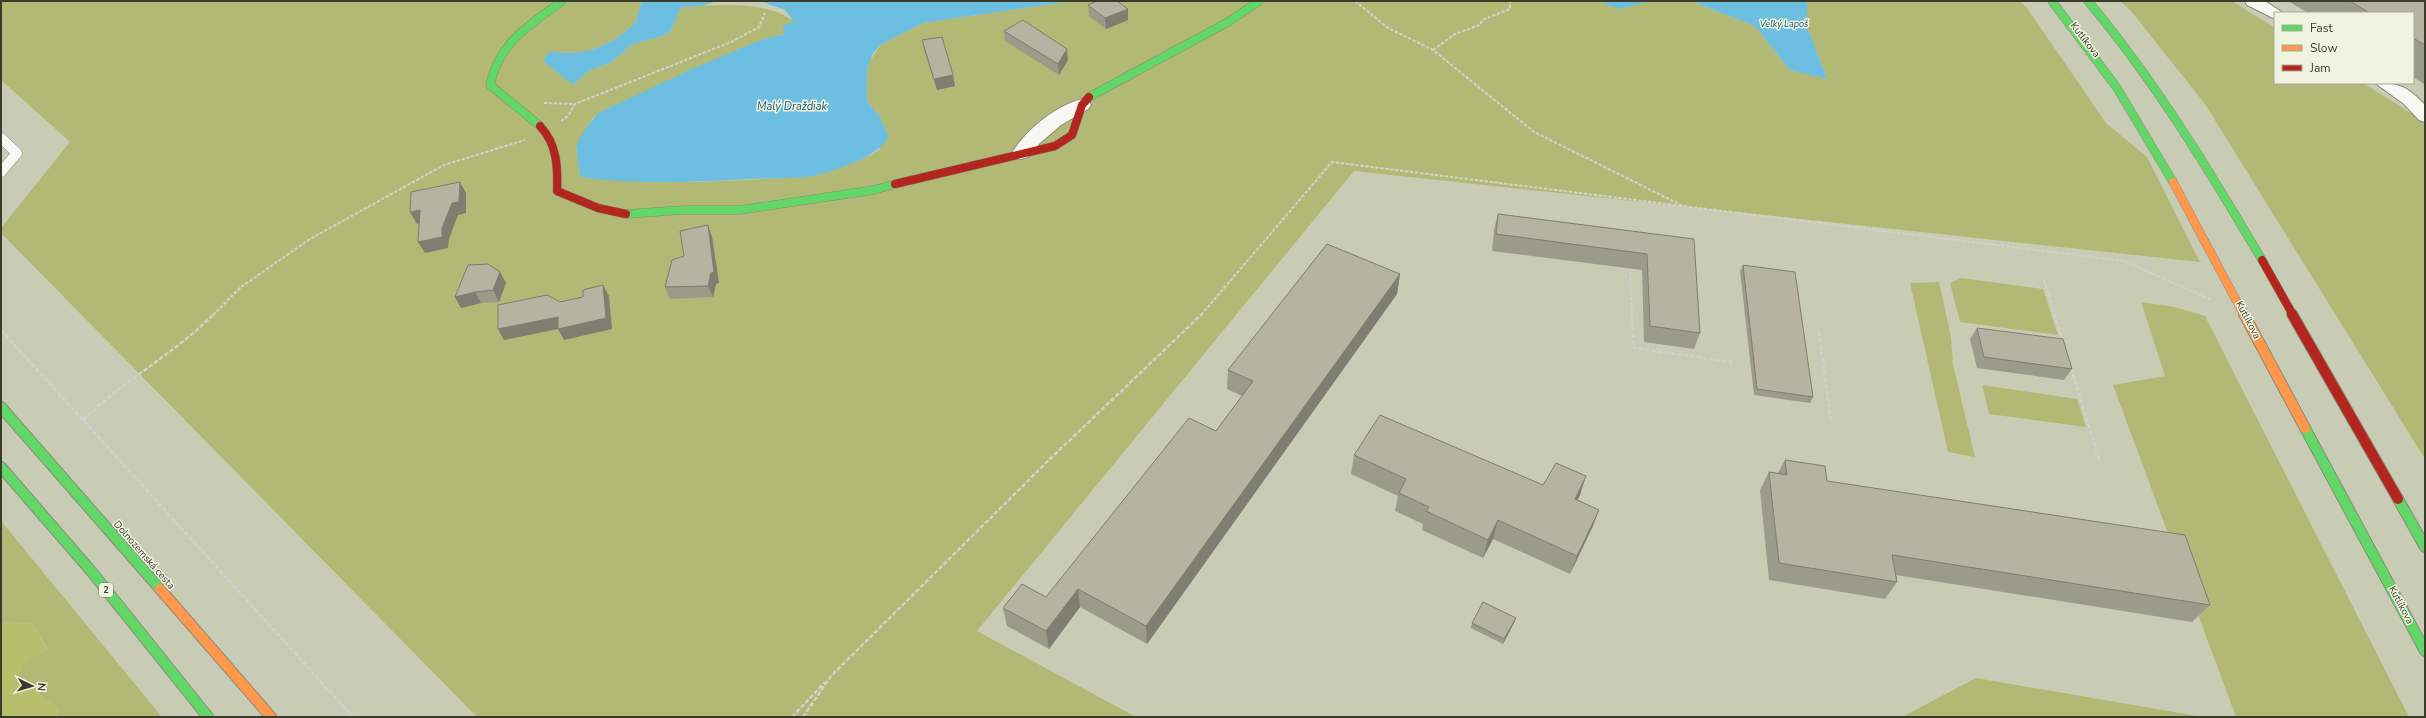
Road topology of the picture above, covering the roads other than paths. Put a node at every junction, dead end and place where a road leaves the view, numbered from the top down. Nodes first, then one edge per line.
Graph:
1 (562, 1) edge
2 (1260, 1) edge
3 (2052, 1) edge
4 (2088, 1) edge
5 (2253, 1) edge
6 (2274, 13) edge
7 (2386, 84) edge
8 (1082, 105) joint
9 (2425, 116) edge
10 (1, 138) edge
11 (1021, 154) joint
12 (1, 172) edge
13 (1, 407) edge
14 (1, 467) edge
15 (2425, 547) edge
16 (2425, 651) edge
17 (208, 717) edge
18 (271, 717) edge

1 - 11 main road
2 - 8 main road
3 - 16 main road, Kutlíkova
4 - 15 main road
5 - 6 street
7 - 9 street
8 - 11 street
10 - 12 lane
13 - 18 main road, Dolnozemská cesta
14 - 17 main road, 2

